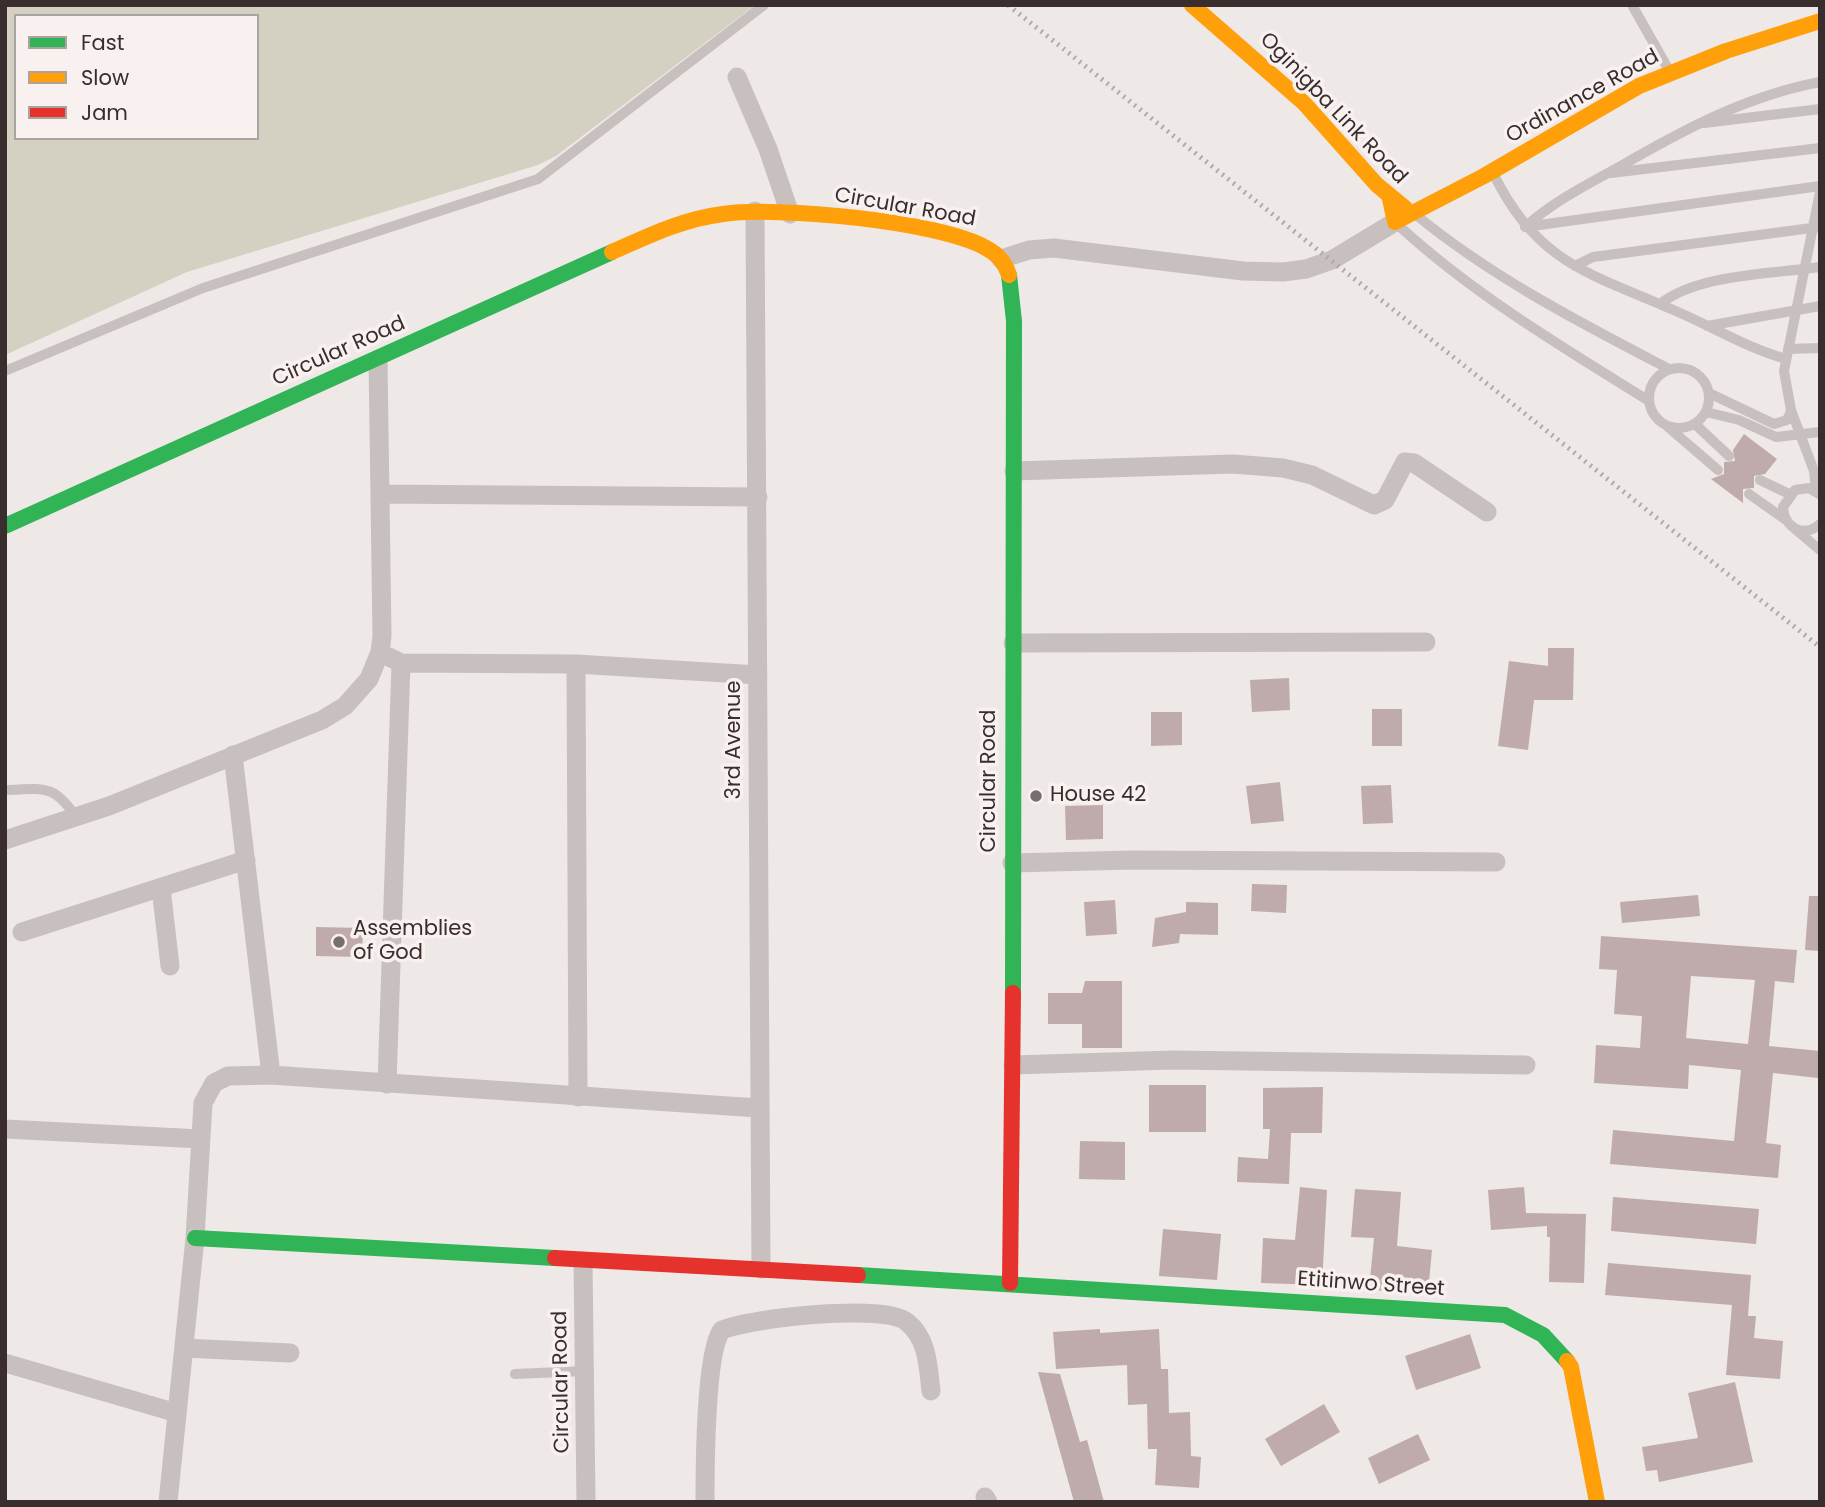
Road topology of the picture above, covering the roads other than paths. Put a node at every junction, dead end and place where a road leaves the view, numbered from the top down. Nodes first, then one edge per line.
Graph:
1 (764, 5) edge
2 (1192, 5) edge
3 (1632, 5) edge
4 (1820, 21) edge
5 (1670, 72) junction
6 (737, 77) dead end
7 (1820, 82) edge
8 (1820, 109) edge
9 (1697, 124) junction
10 (1820, 148) edge
11 (1492, 171) junction
12 (1607, 173) junction
13 (1820, 186) edge
14 (1820, 192) edge
15 (1390, 200) junction
16 (755, 211) junction
17 (1413, 212) junction
18 (790, 214) junction
19 (1395, 222) junction
20 (1525, 227) junction
21 (1816, 228) edge
22 (1001, 258) junction
23 (1575, 266) junction
24 (1820, 267) edge
25 (1804, 269) junction
26 (1660, 304) junction
27 (1820, 306) edge
28 (1796, 310) junction
29 (1707, 326) junction
30 (1820, 348) edge
31 (1787, 354) junction
32 (378, 359) junction
33 (1669, 369) junction
34 (5, 371) edge
35 (1709, 393) junction
36 (1649, 401) junction
37 (1791, 410) junction
38 (1706, 412) junction
39 (1665, 424) junction
40 (1695, 424) junction
41 (1820, 432) edge
42 (1799, 436) junction
43 (1728, 456) dead end
44 (1718, 470) dead end
45 (1014, 471) junction
46 (1760, 481) dead end
47 (1818, 493) edge
48 (380, 494) junction
49 (1749, 494) dead end
50 (1789, 494) junction
51 (758, 497) junction
52 (1487, 512) dead end
53 (1786, 520) junction
54 (1820, 524) edge
55 (5, 526) edge
56 (1795, 529) junction
57 (1820, 550) edge
58 (1426, 642) dead end
59 (1013, 643) junction
60 (380, 652) junction
61 (401, 663) junction
62 (576, 664) junction
63 (758, 675) junction
64 (233, 755) junction
65 (5, 790) edge
66 (76, 817) junction
67 (5, 840) edge
68 (246, 860) junction
69 (1496, 862) dead end
70 (1012, 863) junction
71 (161, 888) junction
72 (22, 932) dead end
73 (170, 966) dead end
74 (1013, 1065) junction
75 (1526, 1065) dead end
76 (271, 1075) junction
77 (387, 1084) junction
78 (578, 1097) junction
79 (758, 1108) junction
80 (5, 1129) edge
81 (201, 1139) junction
82 (195, 1238) junction
83 (583, 1261) junction
84 (761, 1269) junction
85 (1010, 1283) junction
86 (184, 1348) junction
87 (290, 1353) dead end
88 (5, 1363) edge
89 (585, 1371) junction
90 (515, 1374) dead end
91 (931, 1391) dead end
92 (177, 1413) junction
93 (168, 1502) edge
94 (586, 1502) edge
95 (705, 1502) edge
96 (1597, 1502) edge

1 - 34 lane
2 - 15 street, Oginigba Link Road
3 - 5 lane
4 - 5 street, Ordinance Road
5 - 11 street, Ordinance Road
6 - 18 street
7 - 9 lane
8 - 9 lane
9 - 12 lane
10 - 12 lane
11 - 17 street, Ordinance Road
11 - 20 lane
12 - 20 lane
13 - 20 lane
14 - 21 lane
15 - 17 street, Oginigba Link Road
15 - 19 street
16 - 18 street, Circular Road
16 - 32 street, Circular Road
16 - 51 street, 3rd Avenue
17 - 19 street, Ordinance Road
17 - 33 lane
18 - 22 street, Circular Road
19 - 22 street
19 - 36 lane
20 - 23 lane
21 - 23 lane
21 - 25 lane
22 - 45 street, Circular Road
23 - 26 lane
24 - 25 lane
25 - 26 lane
25 - 28 lane
26 - 29 lane
27 - 28 lane
28 - 29 lane
28 - 31 lane
29 - 31 lane
30 - 31 lane
31 - 37 lane
32 - 48 street
32 - 55 street, Circular Road
33 - 35 lane
33 - 36 lane
35 - 37 lane
35 - 38 lane
36 - 39 lane
37 - 42 lane
38 - 40 lane
38 - 42 lane
39 - 40 lane
39 - 44 lane
40 - 43 lane
41 - 42 lane
42 - 47 lane
45 - 52 street
45 - 59 street, Circular Road
46 - 50 lane
47 - 50 lane
48 - 51 street
48 - 60 street
49 - 53 lane
50 - 53 lane
51 - 63 street, 3rd Avenue
53 - 56 lane
54 - 56 lane
56 - 57 lane
58 - 59 street
59 - 70 street, Circular Road
60 - 61 street
60 - 64 street
61 - 62 street
61 - 77 street
62 - 63 street
62 - 78 street
63 - 79 street, 3rd Avenue
64 - 66 street
64 - 68 street
65 - 66 lane
66 - 67 street
68 - 71 street
68 - 76 street
69 - 70 street
70 - 74 street, Circular Road
71 - 72 street
71 - 73 street
74 - 75 street
74 - 85 street, Circular Road
76 - 77 street
76 - 81 street
77 - 78 street
78 - 79 street
79 - 84 street, 3rd Avenue
80 - 81 street
81 - 82 street
82 - 83 street, Etitinwo Street
82 - 86 street
83 - 84 street, Etitinwo Street
83 - 89 street, Circular Road
84 - 85 street, Etitinwo Street
85 - 96 street, Etitinwo Street
86 - 87 street
86 - 92 street
88 - 92 street
89 - 90 lane
89 - 94 street, Circular Road
91 - 95 street
92 - 93 street

